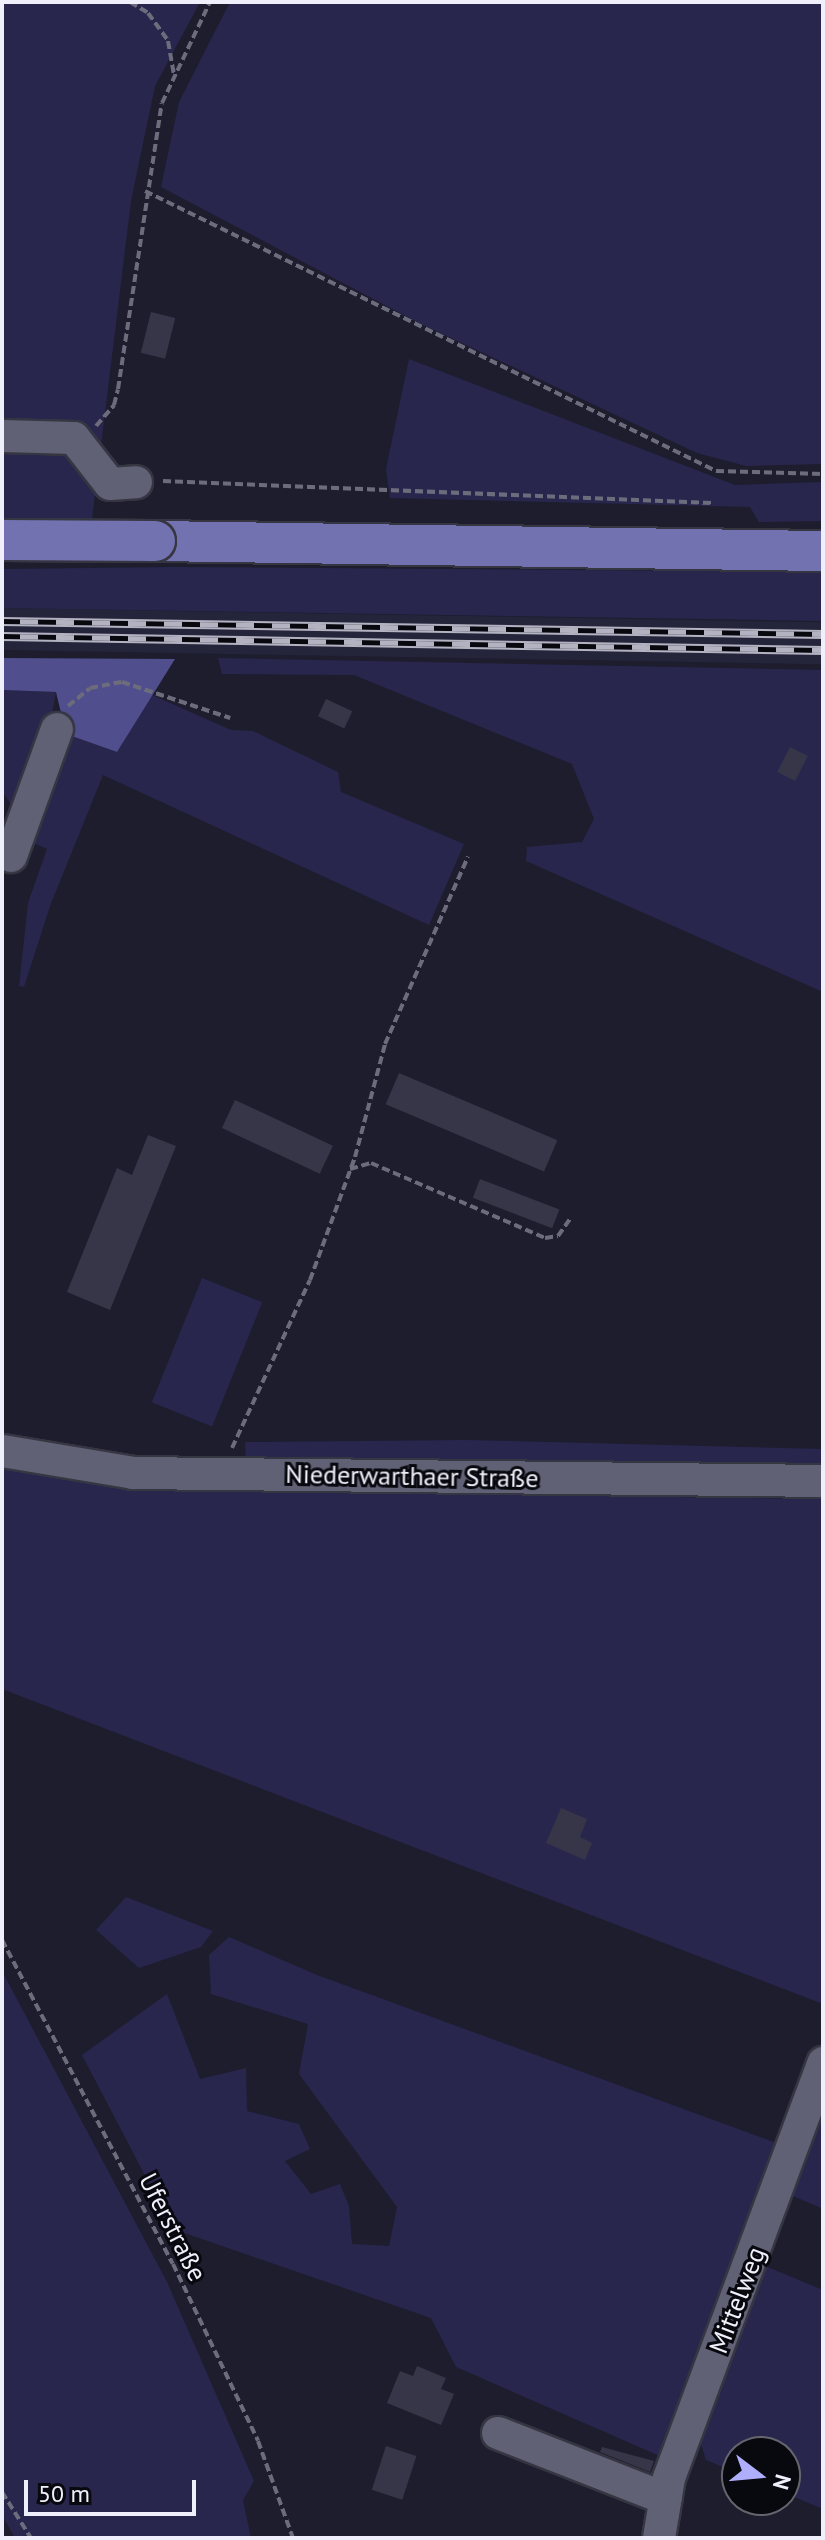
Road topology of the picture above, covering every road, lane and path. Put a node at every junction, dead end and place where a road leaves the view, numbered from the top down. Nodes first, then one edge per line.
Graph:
1 (130, 2) edge
2 (210, 2) edge
3 (174, 77) junction
4 (145, 191) junction
5 (2, 436) edge
6 (74, 438) junction
7 (823, 474) edge
8 (192, 479) dead end
9 (136, 482) dead end
10 (712, 503) dead end
11 (2, 540) edge
12 (823, 551) edge
13 (230, 718) dead end
14 (57, 729) joint
15 (2, 824) edge
16 (468, 857) dead end
17 (7, 870) edge
18 (350, 1169) junction
19 (570, 1219) dead end
20 (2, 1451) edge
21 (222, 1474) junction
22 (823, 1481) edge
23 (2, 1940) edge
24 (823, 2063) edge
25 (498, 2433) dead end
26 (2, 2492) edge
27 (666, 2499) junction
28 (31, 2538) edge
29 (293, 2538) edge
30 (659, 2538) edge

1 - 3 path
2 - 3 path
3 - 4 path
4 - 6 path
4 - 7 path
5 - 6 street
6 - 9 street
8 - 10 path
11 - 12 main road, bridge
13 - 14 path
14 - 17 street
15 - 17 street
16 - 18 path
18 - 19 path
18 - 21 path
20 - 21 street, Niederwarthaer Straße
21 - 22 street, Niederwarthaer Straße
23 - 29 path, Uferstraße
24 - 27 street, Mittelweg
25 - 27 street
26 - 28 path
27 - 30 street, Mittelweg

